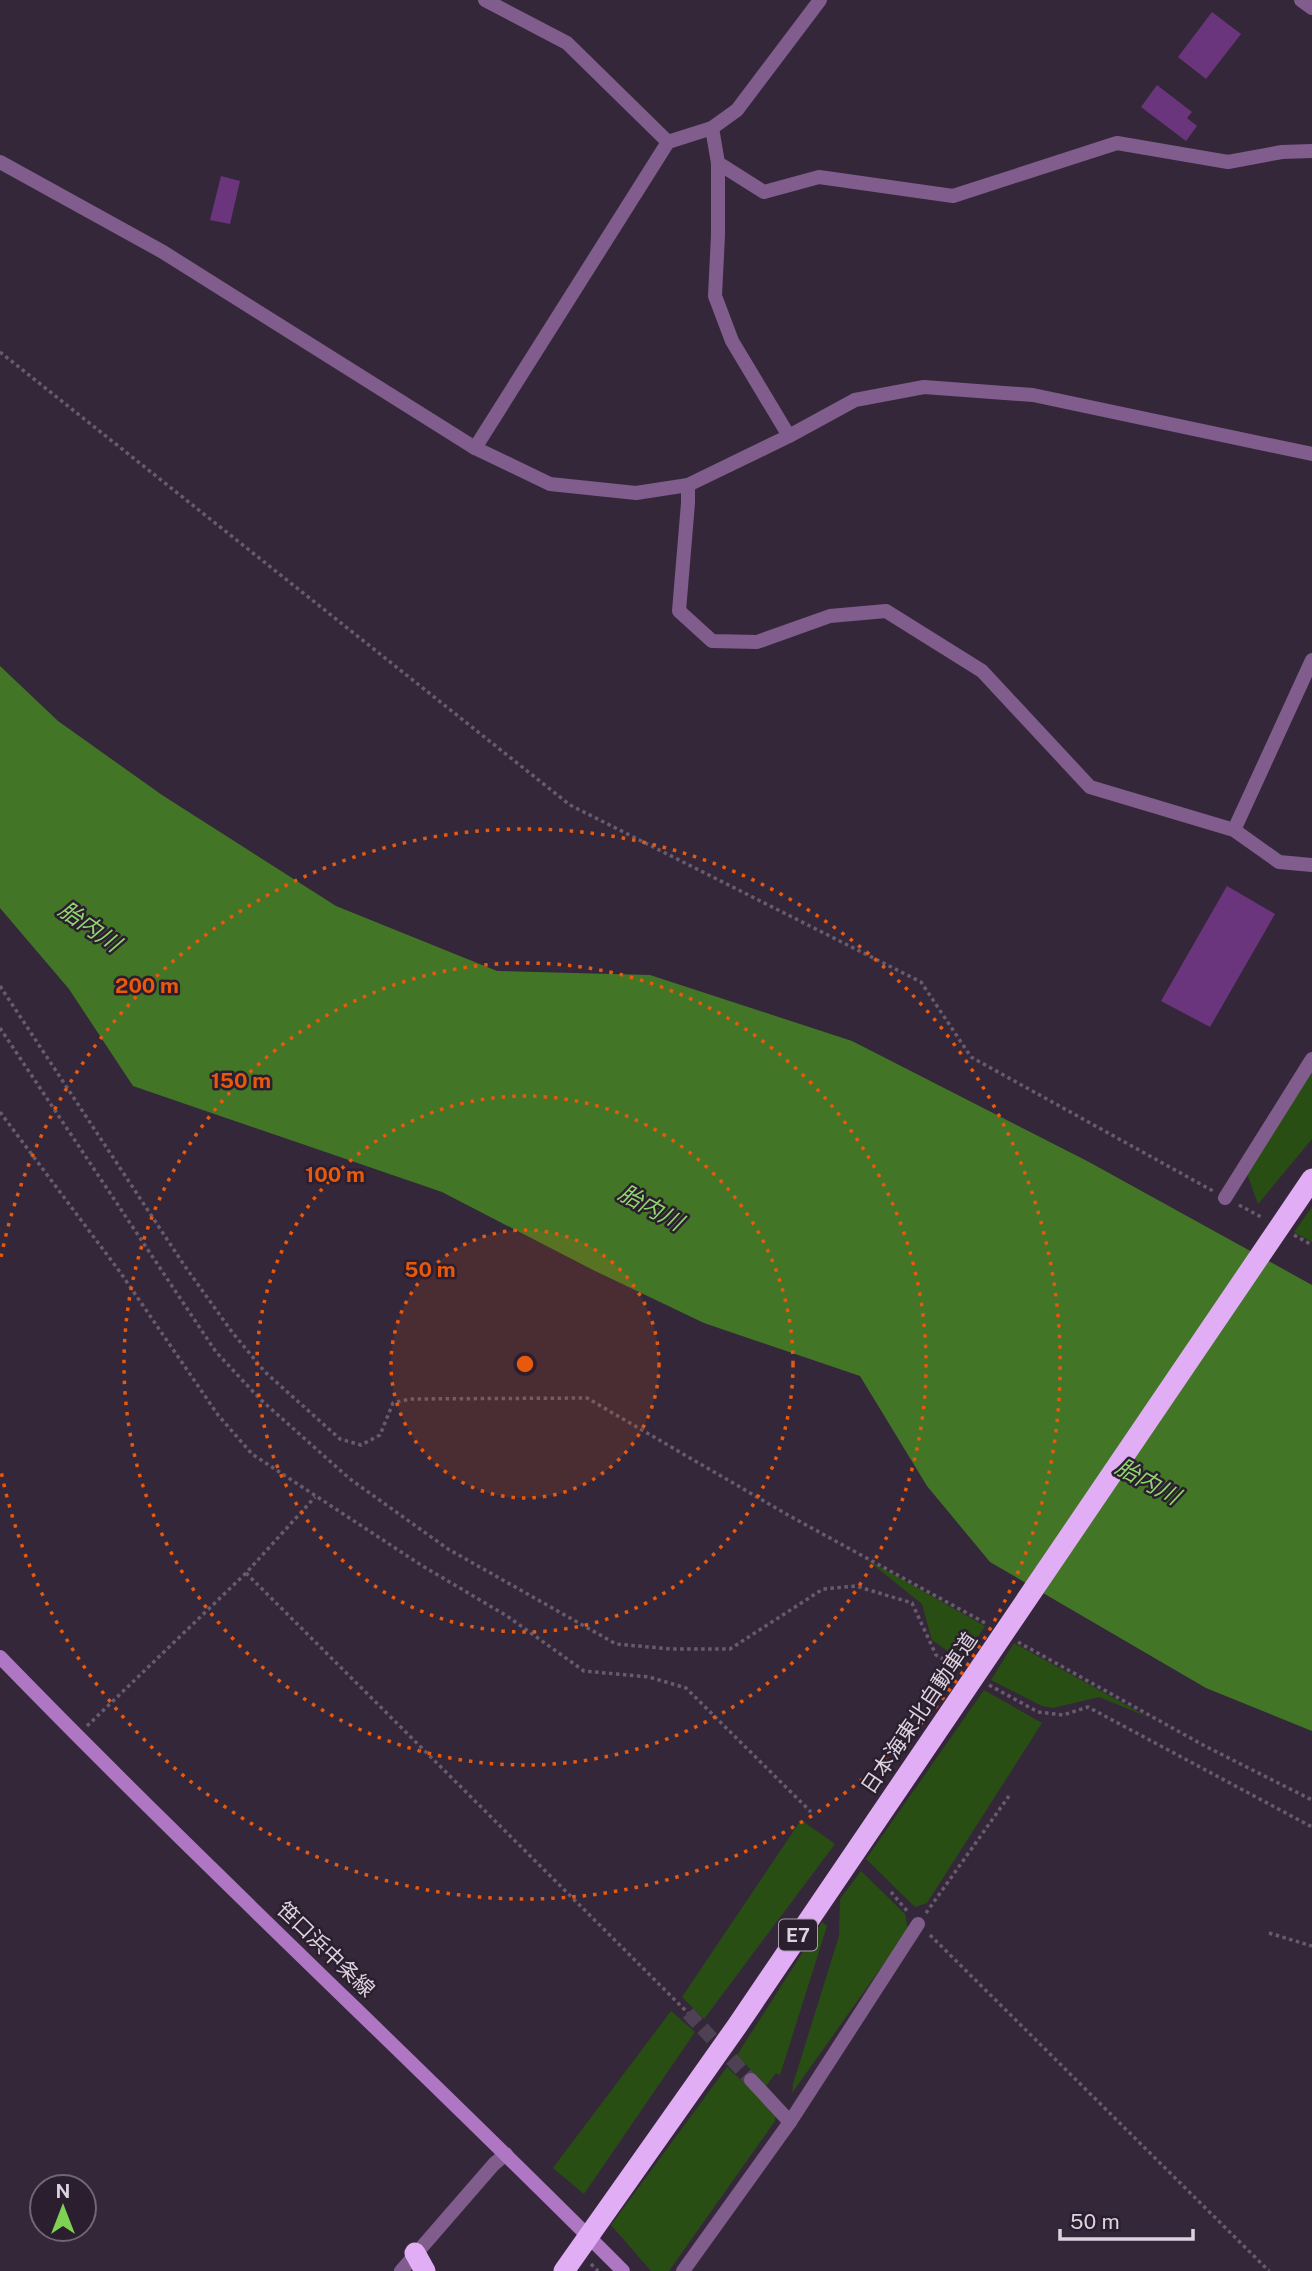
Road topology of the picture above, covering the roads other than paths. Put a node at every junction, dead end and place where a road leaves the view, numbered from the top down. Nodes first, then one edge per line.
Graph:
1 (485, 0) edge
2 (820, 0) edge
3 (1301, 0) edge
4 (1312, 8) edge
5 (712, 128) junction
6 (668, 142) junction
7 (1312, 151) edge
8 (0, 162) edge
9 (718, 163) junction
10 (789, 436) junction
11 (475, 448) junction
12 (1312, 454) edge
13 (688, 485) junction
14 (1312, 660) edge
15 (1234, 830) junction
16 (1312, 865) edge
17 (1312, 1059) edge
18 (1311, 1181) edge
19 (1225, 1198) road end
20 (0, 1657) edge
21 (918, 1924) road end
22 (751, 2080) tunnel mouth
23 (790, 2122) junction
24 (506, 2154) junction
25 (420, 2262) edge
26 (401, 2271) edge
27 (564, 2271) edge
28 (623, 2271) edge
29 (683, 2271) edge

1 - 6 street
2 - 5 street
3 - 4 street
5 - 6 street
5 - 9 street
6 - 11 street
7 - 9 street
8 - 11 street
9 - 10 street
10 - 12 street
10 - 13 street
11 - 13 street
13 - 15 street
14 - 15 street
15 - 16 street
17 - 19 street
18 - 27 highway, 日本海東北自動車道 / E7
20 - 24 main road, 笹口浜中条線
21 - 23 street
22 - 23 street
23 - 29 street
24 - 25 street
24 - 28 main road, 笹口浜中条線
25 - 26 street

